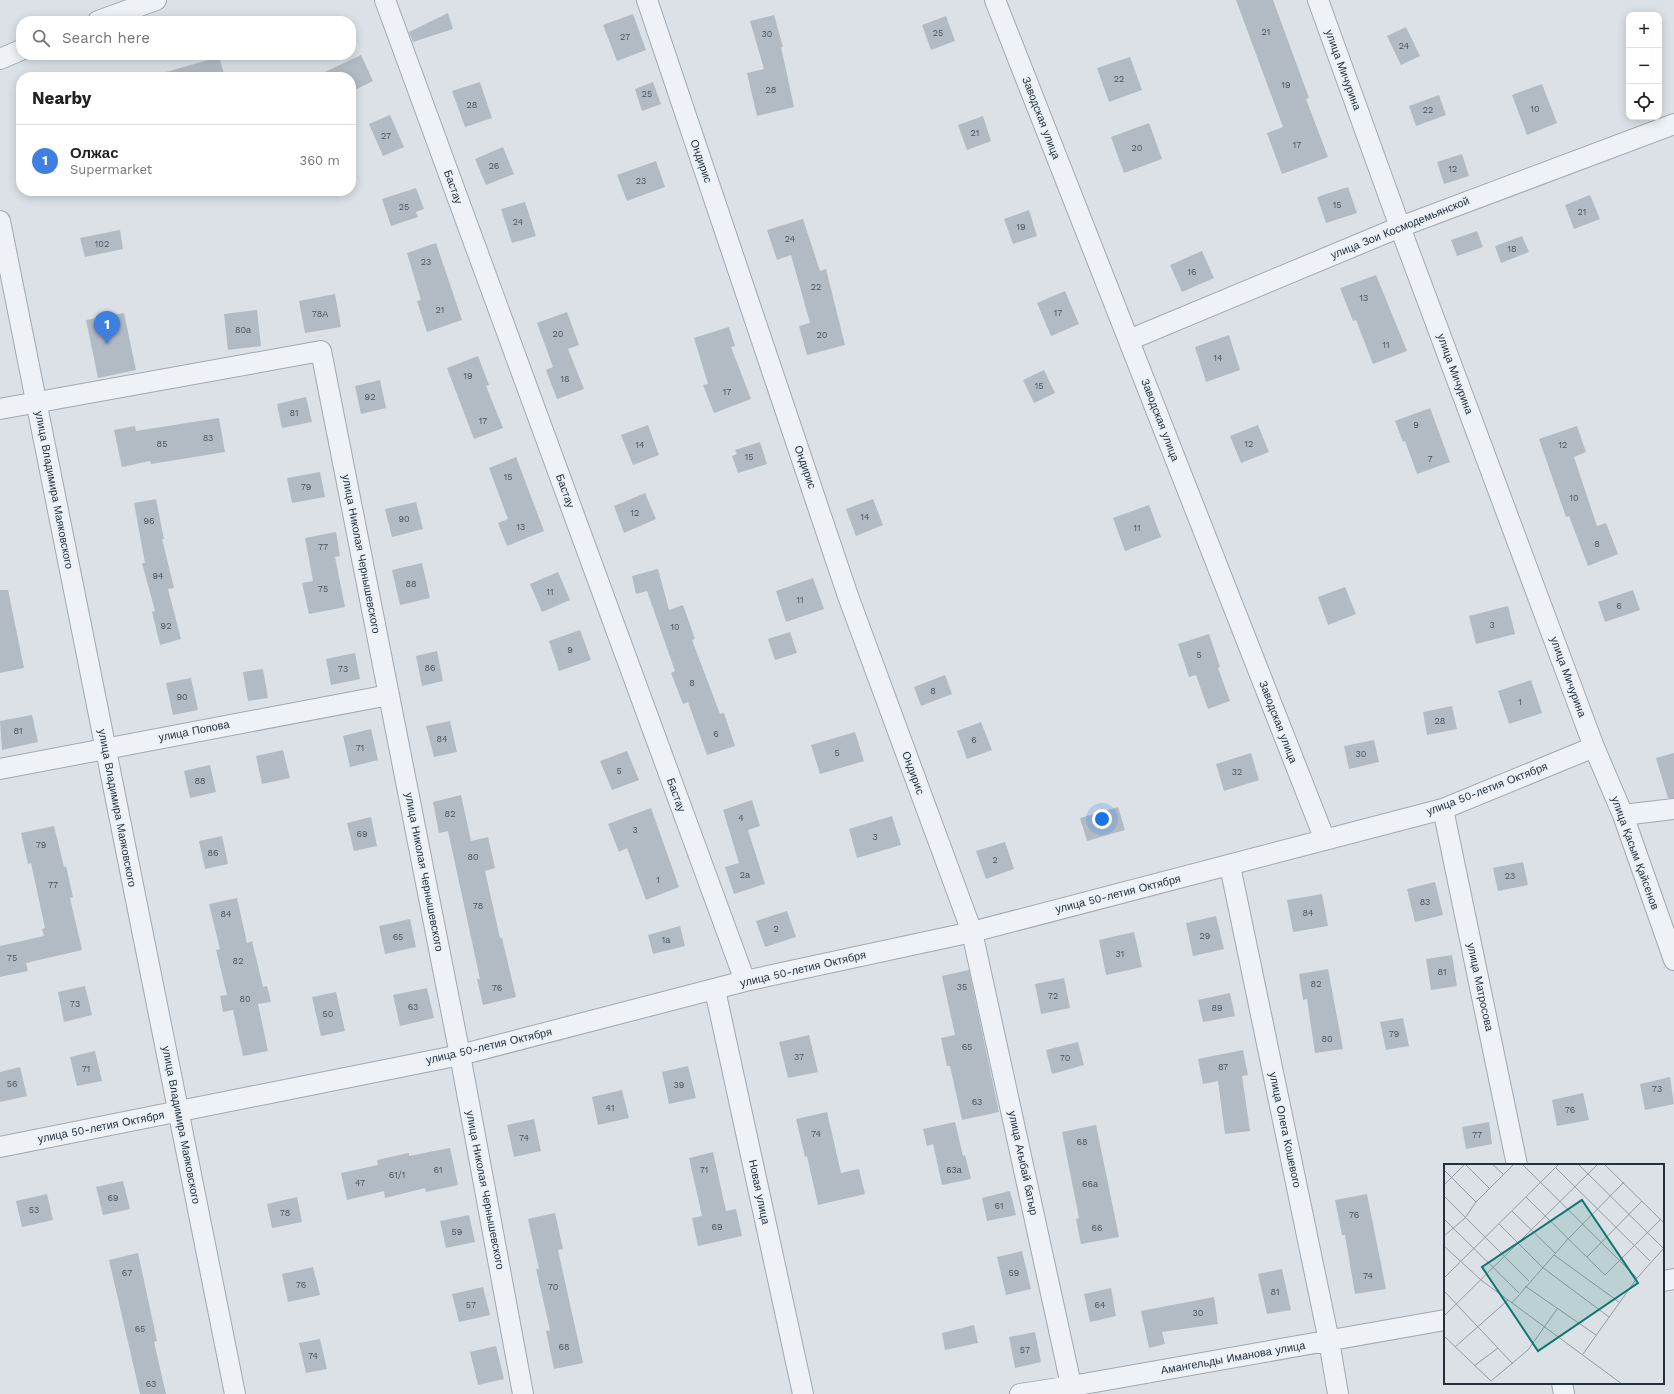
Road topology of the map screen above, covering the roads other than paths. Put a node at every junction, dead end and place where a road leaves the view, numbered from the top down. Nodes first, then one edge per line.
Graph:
1 (156, 0) edge
2 (385, 0) edge
3 (647, 0) edge
4 (995, 0) edge
5 (1318, 0) edge
6 (112, 16) edge
7 (16, 52) edge
8 (0, 59) edge
9 (1674, 124) edge
10 (0, 221) edge
11 (1400, 227) junction
12 (1129, 340) junction
13 (36, 402) junction
14 (0, 409) edge
15 (389, 695) junction
16 (1594, 747) junction
17 (105, 748) junction
18 (0, 770) edge
19 (1443, 809) junction
20 (1674, 809) edge
21 (1623, 815) junction
22 (1324, 840) junction
23 (1230, 866) junction
24 (972, 932) junction
25 (1674, 960) edge
26 (745, 981) junction
27 (715, 990) junction
28 (460, 1055) junction
29 (178, 1111) junction
30 (0, 1147) edge
31 (1517, 1164) edge
32 (1674, 1279) edge
33 (1664, 1281) edge
34 (1444, 1320) edge
35 (1329, 1341) junction
36 (1562, 1384) edge
37 (1072, 1390) edge
38 (235, 1394) edge
39 (524, 1394) edge
40 (803, 1394) edge
41 (1020, 1394) edge
42 (1338, 1394) edge
43 (1564, 1394) edge

1 - 6 street
2 - 26 street, Бастау
3 - 24 street, Ондирис
4 - 12 street, Заводская улица
5 - 11 street, улица Мичурина
7 - 8 street
9 - 11 street, улица Зои Космодемьянской
10 - 13 street, улица Владимира Маяковского
11 - 12 street, улица Зои Космодемьянской
11 - 16 street, улица Мичурина
12 - 22 street, Заводская улица
13 - 14 street
13 - 15 street, улица Николая Чернышевского
13 - 17 street, улица Владимира Маяковского
15 - 17 street, улица Попова
15 - 28 street, улица Николая Чернышевского
16 - 19 street, улица 50-летия Октября
16 - 21 street, улица Қасым Қайсенов
17 - 18 street, улица Попова
17 - 29 street, улица Владимира Маяковского
19 - 22 street, улица 50-летия Октября
19 - 31 street, улица Матросова
20 - 21 street
21 - 25 street, улица Қасым Қайсенов
22 - 23 street, улица 50-летия Октября
23 - 24 street, улица 50-летия Октября
23 - 35 street, улица Олега Кошевого
24 - 26 street, улица 50-летия Октября
24 - 37 street, улица Ағыбай батыр
26 - 27 street, улица 50-летия Октября
27 - 28 street, улица 50-летия Октября
27 - 40 street, Новая улица
28 - 29 street, улица 50-летия Октября
28 - 39 street, улица Николая Чернышевского
29 - 30 street, улица 50-летия Октября
29 - 38 street, улица Владимира Маяковского
32 - 33 street
34 - 35 street, Амангельды Иманова улица
35 - 37 street, Амангельды Иманова улица
35 - 42 street, улица Олега Кошевого
36 - 43 street
37 - 41 street, Амангельды Иманова улица

